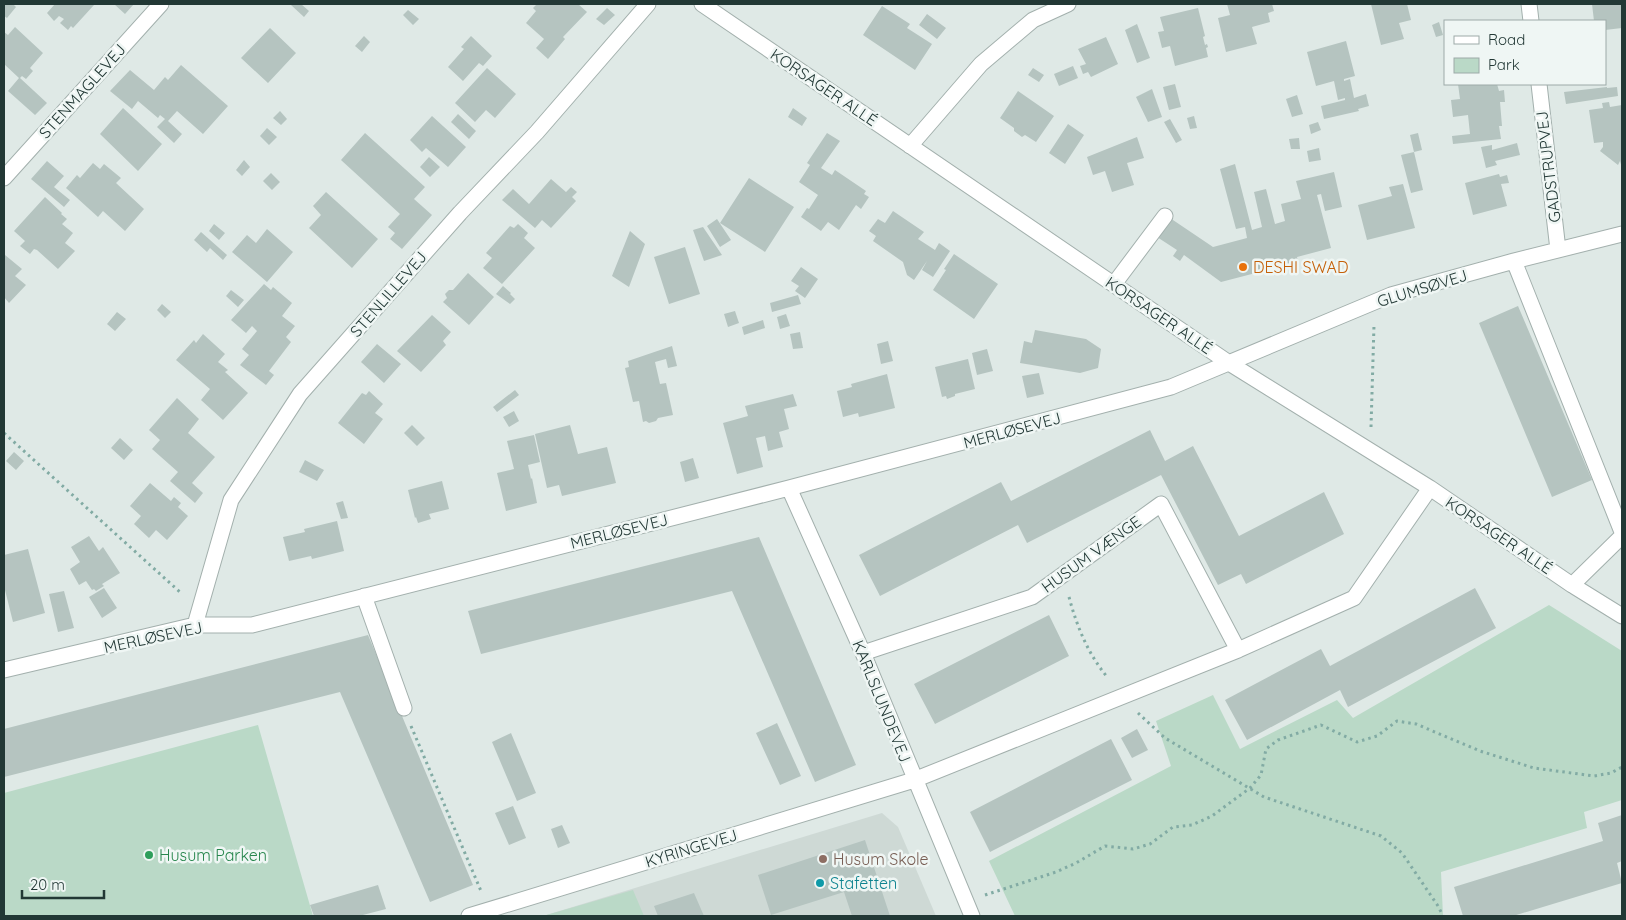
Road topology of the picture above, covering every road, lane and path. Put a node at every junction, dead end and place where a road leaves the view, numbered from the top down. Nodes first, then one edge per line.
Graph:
1 (161, 4) edge
2 (648, 4) edge
3 (702, 4) edge
4 (1068, 4) edge
5 (1529, 4) edge
6 (1531, 20) edge
7 (1538, 85) edge
8 (910, 146) junction
9 (4, 178) edge
10 (1164, 216) dead end
11 (1622, 234) edge
12 (1558, 250) junction
13 (1514, 261) junction
14 (1114, 284) junction
15 (1374, 302) junction
16 (1229, 362) junction
17 (4, 433) edge
18 (1371, 451) junction
19 (789, 488) junction
20 (1430, 488) junction
21 (1622, 534) edge
22 (1063, 574) junction
23 (1572, 585) junction
24 (364, 596) junction
25 (1622, 616) edge
26 (195, 625) junction
27 (1238, 650) junction
28 (863, 653) junction
29 (4, 670) edge
30 (1122, 697) junction
31 (404, 708) joint
32 (1622, 767) edge
33 (914, 780) junction
34 (1250, 788) junction
35 (966, 902) junction
36 (489, 910) junction
37 (469, 916) edge
38 (972, 916) edge
39 (1443, 916) edge

1 - 9 street, STENMAGLEVEJ
2 - 26 street, STENLILLEVEJ
3 - 8 street, KORSAGER ALLÉ
4 - 8 street
5 - 6 street
7 - 12 street, GADSTRUPVEJ
8 - 14 street, KORSAGER ALLÉ
10 - 14 street
11 - 12 street, GLUMSØVEJ
12 - 13 street, GLUMSØVEJ
13 - 15 street, GLUMSØVEJ
13 - 21 street
14 - 16 street, KORSAGER ALLÉ
15 - 16 street, GLUMSØVEJ
15 - 18 path
16 - 18 street, KORSAGER ALLÉ
16 - 19 street, MERLØSEVEJ
17 - 26 path
18 - 20 street, KORSAGER ALLÉ
19 - 24 street, MERLØSEVEJ
19 - 28 street, KARLSLUNDEVEJ
20 - 23 street, KORSAGER ALLÉ
20 - 27 street
21 - 23 street
22 - 27 street, HUSUM VÆNGE
22 - 28 street, HUSUM VÆNGE
22 - 30 path
23 - 25 street, KORSAGER ALLÉ
24 - 26 street, MERLØSEVEJ
24 - 31 street
26 - 29 street, MERLØSEVEJ
27 - 30 street
28 - 33 street, KARLSLUNDEVEJ
30 - 33 street
30 - 34 path
31 - 36 path
32 - 34 path
33 - 35 street, KARLSLUNDEVEJ
33 - 36 street, KYRINGEVEJ
34 - 35 path
34 - 39 path
35 - 38 street, KARLSLUNDEVEJ
36 - 37 street, KYRINGEVEJ

